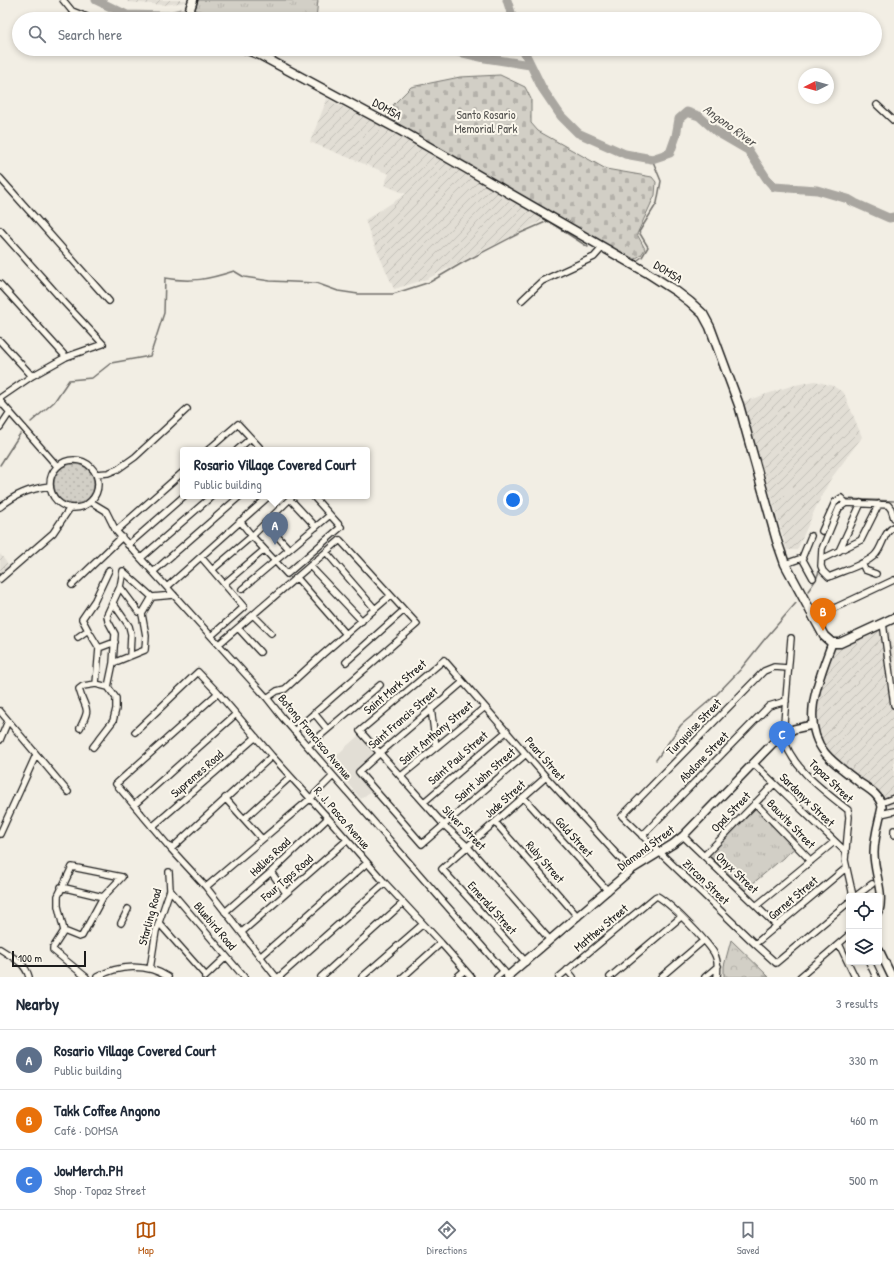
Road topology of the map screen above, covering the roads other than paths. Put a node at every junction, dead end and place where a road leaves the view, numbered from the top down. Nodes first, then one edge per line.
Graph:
1 (62, 0) edge
2 (192, 0) edge
3 (74, 12) edge
4 (190, 12) edge
5 (260, 56) edge
6 (877, 105) dead end
7 (894, 121) edge
8 (0, 178) edge
9 (0, 230) edge
10 (602, 248) junction
11 (0, 284) edge
12 (522, 300) dead end
13 (109, 301) dead end
14 (0, 341) edge
15 (66, 357) junction
16 (32, 376) junction
17 (0, 398) edge
18 (0, 401) edge
19 (187, 409) dead end
20 (10, 412) junction
21 (0, 428) edge
22 (251, 438) junction
23 (211, 447) edge
24 (240, 447) edge
25 (259, 447) edge
26 (57, 466) junction
27 (96, 474) junction
28 (180, 475) edge
29 (50, 486) junction
30 (181, 499) edge
31 (209, 499) edge
32 (237, 499) edge
33 (266, 499) edge
34 (289, 499) edge
35 (293, 499) edge
36 (317, 499) edge
37 (91, 502) junction
38 (846, 503) junction
39 (861, 503) junction
40 (879, 504) junction
41 (0, 507) edge
42 (70, 508) junction
43 (330, 515) junction
44 (894, 518) edge
45 (240, 521) junction
46 (265, 522) junction
47 (894, 526) edge
48 (316, 527) junction
49 (116, 531) junction
50 (822, 531) dead end
51 (252, 536) junction
52 (811, 536) dead end
53 (122, 538) junction
54 (128, 545) junction
55 (290, 549) junction
56 (264, 550) junction
57 (838, 551) junction
58 (326, 552) junction
59 (200, 557) junction
60 (141, 558) junction
61 (802, 558) junction
62 (822, 559) junction
63 (275, 562) junction
64 (862, 563) junction
65 (785, 564) junction
66 (310, 566) junction
67 (109, 570) dead end
68 (212, 570) junction
69 (153, 572) junction
70 (876, 574) dead end
71 (297, 578) junction
72 (813, 578) dead end
73 (0, 579) edge
74 (894, 580) edge
75 (72, 584) dead end
76 (224, 584) junction
77 (120, 587) junction
78 (167, 587) junction
79 (242, 589) dead end
80 (174, 596) junction
81 (390, 596) junction
82 (152, 597) junction
83 (113, 603) junction
84 (375, 609) junction
85 (404, 610) junction
86 (142, 614) junction
87 (253, 615) junction
88 (814, 618) junction
89 (894, 618) edge
90 (362, 621) junction
91 (883, 623) junction
92 (238, 628) junction
93 (88, 630) junction
94 (271, 633) dead end
95 (346, 634) junction
96 (212, 636) junction
97 (78, 637) dead end
98 (791, 638) dead end
99 (115, 642) junction
100 (832, 643) junction
101 (219, 644) junction
102 (98, 648) junction
103 (260, 652) dead end
104 (130, 656) junction
105 (444, 660) joint
106 (346, 662) dead end
107 (113, 663) junction
108 (788, 668) junction
109 (462, 682) junction
110 (96, 684) junction
111 (380, 685) dead end
112 (108, 687) junction
113 (218, 693) junction
114 (267, 698) junction
115 (786, 701) junction
116 (894, 705) edge
117 (485, 707) junction
118 (431, 708) junction
119 (0, 711) edge
120 (314, 713) junction
121 (236, 714) junction
122 (8, 721) junction
123 (812, 725) junction
124 (80, 728) dead end
125 (328, 729) junction
126 (294, 730) junction
127 (360, 731) joint
128 (506, 731) junction
129 (135, 732) dead end
130 (784, 735) junction
131 (256, 737) junction
132 (0, 740) edge
133 (308, 746) junction
134 (93, 747) dead end
135 (436, 747) junction
136 (380, 753) junction
137 (526, 754) junction
138 (36, 755) junction
139 (272, 756) junction
140 (753, 763) junction
141 (290, 776) junction
142 (333, 776) junction
143 (401, 776) junction
144 (546, 777) junction
145 (774, 784) junction
146 (68, 792) dead end
147 (523, 797) junction
148 (225, 798) junction
149 (311, 798) junction
150 (894, 798) edge
151 (424, 802) junction
152 (755, 803) junction
153 (881, 803) junction
154 (134, 806) junction
155 (894, 811) edge
156 (881, 814) junction
157 (622, 816) joint
158 (328, 818) junction
159 (244, 819) junction
160 (495, 822) junction
161 (444, 825) junction
162 (152, 827) junction
163 (894, 830) edge
164 (0, 834) edge
165 (642, 836) junction
166 (683, 836) junction
167 (894, 836) edge
168 (262, 839) junction
169 (347, 840) junction
170 (834, 842) junction
171 (422, 844) joint
172 (468, 846) junction
173 (171, 849) junction
174 (846, 852) junction
175 (659, 853) junction
176 (704, 856) junction
177 (811, 861) junction
178 (367, 863) junction
179 (846, 868) junction
180 (442, 869) joint
181 (632, 870) junction
182 (169, 872) dead end
183 (271, 872) junction
184 (385, 883) junction
185 (872, 884) dead end
186 (61, 887) junction
187 (206, 887) junction
188 (170, 890) junction
189 (608, 891) junction
190 (286, 893) junction
191 (852, 893) edge
192 (860, 893) edge
193 (881, 893) edge
194 (103, 897) junction
195 (403, 903) junction
196 (846, 904) edge
197 (756, 906) junction
198 (128, 909) dead end
199 (225, 912) junction
200 (681, 916) junction
201 (578, 917) junction
202 (121, 923) dead end
203 (159, 923) junction
204 (423, 924) junction
205 (777, 926) junction
206 (64, 931) junction
207 (242, 932) junction
208 (846, 938) edge
209 (550, 940) junction
210 (704, 940) junction
211 (441, 943) junction
212 (755, 944) junction
213 (838, 944) junction
214 (0, 950) edge
215 (226, 956) junction
216 (882, 956) edge
217 (260, 958) junction
218 (526, 962) junction
219 (870, 965) edge
220 (718, 966) junction
221 (150, 969) junction
222 (465, 970) junction
223 (567, 970) junction
224 (507, 975) edge
225 (241, 976) edge
226 (29, 977) edge
227 (86, 977) edge
228 (97, 977) edge
229 (168, 977) edge
230 (205, 977) edge
231 (278, 977) edge
232 (321, 977) edge
233 (362, 977) edge
234 (403, 977) edge
235 (457, 977) edge
236 (471, 977) edge
237 (497, 977) edge
238 (559, 977) edge
239 (573, 977) edge
240 (610, 977) edge
241 (661, 977) edge
242 (705, 977) edge
243 (717, 977) edge
244 (800, 977) edge
245 (855, 977) edge
246 (876, 977) edge
247 (892, 977) edge

1 - 3 street
2 - 4 main road
5 - 10 main road, DOMSA
6 - 7 street
8 - 13 street
9 - 15 street
10 - 12 street
10 - 65 main road, DOMSA
11 - 15 street
14 - 16 street
15 - 16 street
16 - 17 street
18 - 20 street
19 - 27 street
20 - 21 street
20 - 26 street
22 - 23 street
22 - 24 street
22 - 25 street
26 - 27 street
26 - 29 street
27 - 37 street
28 - 49 street
29 - 41 street
29 - 42 street
30 - 54 street
31 - 60 street
32 - 69 street
33 - 45 street
34 - 46 street
35 - 48 street
36 - 43 street
37 - 42 street
37 - 49 street, Botong Francisco Avenue
38 - 39 street
38 - 50 street
38 - 62 street
39 - 40 street
39 - 57 street
40 - 44 street
40 - 57 street
42 - 73 street
43 - 48 street
43 - 63 street
45 - 51 street
45 - 59 street
46 - 51 street
46 - 55 street
47 - 64 street
48 - 55 street
49 - 53 street, Botong Francisco Avenue
51 - 56 street
51 - 68 street
52 - 61 street
53 - 54 street, Botong Francisco Avenue
53 - 75 street
54 - 60 street, Botong Francisco Avenue
55 - 63 street
56 - 63 street
56 - 76 street
57 - 62 street
58 - 66 street
58 - 81 street
58 - 84 street
59 - 68 street
59 - 78 street
60 - 69 street, Botong Francisco Avenue
61 - 65 street
61 - 72 street
62 - 64 street
63 - 79 street
64 - 70 street
65 - 88 main road, DOMSA
66 - 71 street
66 - 90 street
67 - 93 street
68 - 76 street
69 - 78 street, Botong Francisco Avenue
71 - 87 street
71 - 95 street
74 - 88 street
76 - 96 street
77 - 82 street
77 - 83 street
77 - 86 street
78 - 80 street, Botong Francisco Avenue
80 - 82 street
80 - 96 street, Botong Francisco Avenue
81 - 84 street
81 - 85 street
82 - 86 street
83 - 99 street
83 - 104 street
84 - 90 street
85 - 106 street
85 - 120 street
86 - 104 street
87 - 92 street
87 - 94 street
88 - 100 main road, DOMSA
89 - 91 main road
90 - 95 street
91 - 100 main road
91 - 116 street
92 - 101 street
92 - 103 street
93 - 97 street
93 - 102 street
95 - 114 street
96 - 101 street, Botong Francisco Avenue
98 - 108 street, Topaz Street
99 - 102 street
99 - 107 street
100 - 123 street
101 - 114 street, Botong Francisco Avenue
102 - 110 street
104 - 107 street
105 - 109 street, Pearl Street
105 - 127 street, Saint Mark Street
107 - 112 street
108 - 115 street, Topaz Street
108 - 157 street, Turquoise Street
109 - 117 street, Pearl Street
109 - 118 street, Saint Francis Street
110 - 112 street
110 - 124 street
111 - 125 street
112 - 134 street
113 - 121 street, R. J. Pasco Avenue
113 - 129 street, R. J. Pasco Avenue
113 - 154 street
114 - 126 street, Botong Francisco Avenue
115 - 130 street, Topaz Street
115 - 165 street, Abalone Street
117 - 128 street, Pearl Street
117 - 135 street, Saint Anthony Street
118 - 135 street
118 - 136 street, Saint Francis Street
119 - 122 street
120 - 125 street
120 - 126 street
121 - 131 street, R. J. Pasco Avenue
121 - 154 street
122 - 132 street
122 - 138 street
123 - 130 street, Diamond Street
123 - 153 street
125 - 133 street
126 - 133 street, Botong Francisco Avenue
127 - 136 street, Silver Street
128 - 137 street, Pearl Street
128 - 151 street, Saint Paul Street
130 - 140 street, Diamond Street
130 - 174 street, Topaz Street
131 - 139 street, R. J. Pasco Avenue
131 - 162 street, Supremes Road
133 - 142 street, Botong Francisco Avenue
135 - 143 street, Saint Anthony Street
136 - 143 street, Silver Street
136 - 171 street, Saint Francis Street
137 - 144 street, Pearl Street
137 - 161 street, Saint John Street
138 - 146 street
138 - 164 street
139 - 141 street, R. J. Pasco Avenue
139 - 148 street
140 - 145 street, Sardonyx Street
140 - 166 street, Diamond Street
141 - 149 street, R. J. Pasco Avenue
141 - 159 street
142 - 149 street
142 - 224 street, Botong Francisco Avenue
143 - 151 street, Silver Street
144 - 147 street, Jade Street
144 - 181 street, Pearl Street
145 - 152 street, Opal Street
145 - 170 street, Sardonyx Street
147 - 160 street, Jade Street
147 - 189 street, Gold Street
148 - 159 street
148 - 173 street
149 - 158 street, R. J. Pasco Avenue
149 - 168 street
150 - 153 street
151 - 161 street, Silver Street
152 - 176 street, Opal Street
152 - 177 street, Bauxite Street
153 - 156 street
154 - 162 street
155 - 156 street
156 - 193 street
157 - 165 street, Zircon Street
158 - 169 street, R. J. Pasco Avenue
158 - 183 street, Hollies Road
159 - 168 street
160 - 172 street, Jade Street
160 - 201 street, Ruby Street
161 - 171 street, Saint John Street
161 - 172 street, Silver Street
162 - 173 street
163 - 167 street
165 - 175 street, Zircon Street
166 - 175 street, Diamond Street
166 - 176 street, Onyx Street
168 - 187 street
169 - 178 street, R. J. Pasco Avenue
169 - 190 street, Four Tops Road
170 - 174 street, Sardonyx Street
170 - 177 street
172 - 180 street, Jade Street
172 - 209 street, Silver Street
173 - 187 street
174 - 179 street, Topaz Street
175 - 181 street, Diamond Street
175 - 212 street, Zircon Street
176 - 197 street, Onyx Street
177 - 197 street
178 - 184 street, R. J. Pasco Avenue
178 - 217 street
179 - 191 street, Topaz Street
179 - 205 street, Garnet Street
180 - 218 street, Emerald Street
181 - 189 street, Diamond Street
182 - 188 street, Starling Road
183 - 190 street
183 - 199 street, Hollies Road
184 - 195 street, R. J. Pasco Avenue
184 - 231 street
185 - 192 street
186 - 194 street
186 - 194 street
186 - 206 street
187 - 199 street
188 - 203 street, Starling Road
188 - 215 street, Bluebird Road
189 - 201 street, Diamond Street
190 - 207 street, Four Tops Road
194 - 206 street
195 - 204 street, R. J. Pasco Avenue
195 - 232 street
196 - 212 street, Zircon Street
197 - 205 street, Onyx Street
198 - 202 street
199 - 207 street
200 - 210 street
200 - 223 street, Matthew Street
200 - 240 street
201 - 209 street, Diamond Street
203 - 221 street, Starling Road
203 - 230 street
204 - 211 street, R. J. Pasco Avenue
204 - 233 street
205 - 212 street, Garnet Street
206 - 227 street
207 - 217 street
208 - 213 street
209 - 218 street, Diamond Street
210 - 220 street
210 - 241 street
211 - 222 street, R. J. Pasco Avenue
211 - 234 street
213 - 244 street
213 - 245 street
214 - 226 street
215 - 225 street, Bluebird Road
215 - 230 street
216 - 247 street
217 - 231 street
218 - 224 street, Diamond Street
219 - 246 street
220 - 242 street
220 - 243 street
221 - 228 street
221 - 229 street
222 - 235 street
222 - 236 street, R. J. Pasco Avenue
223 - 238 street, Matthew Street
223 - 239 street
224 - 237 street

